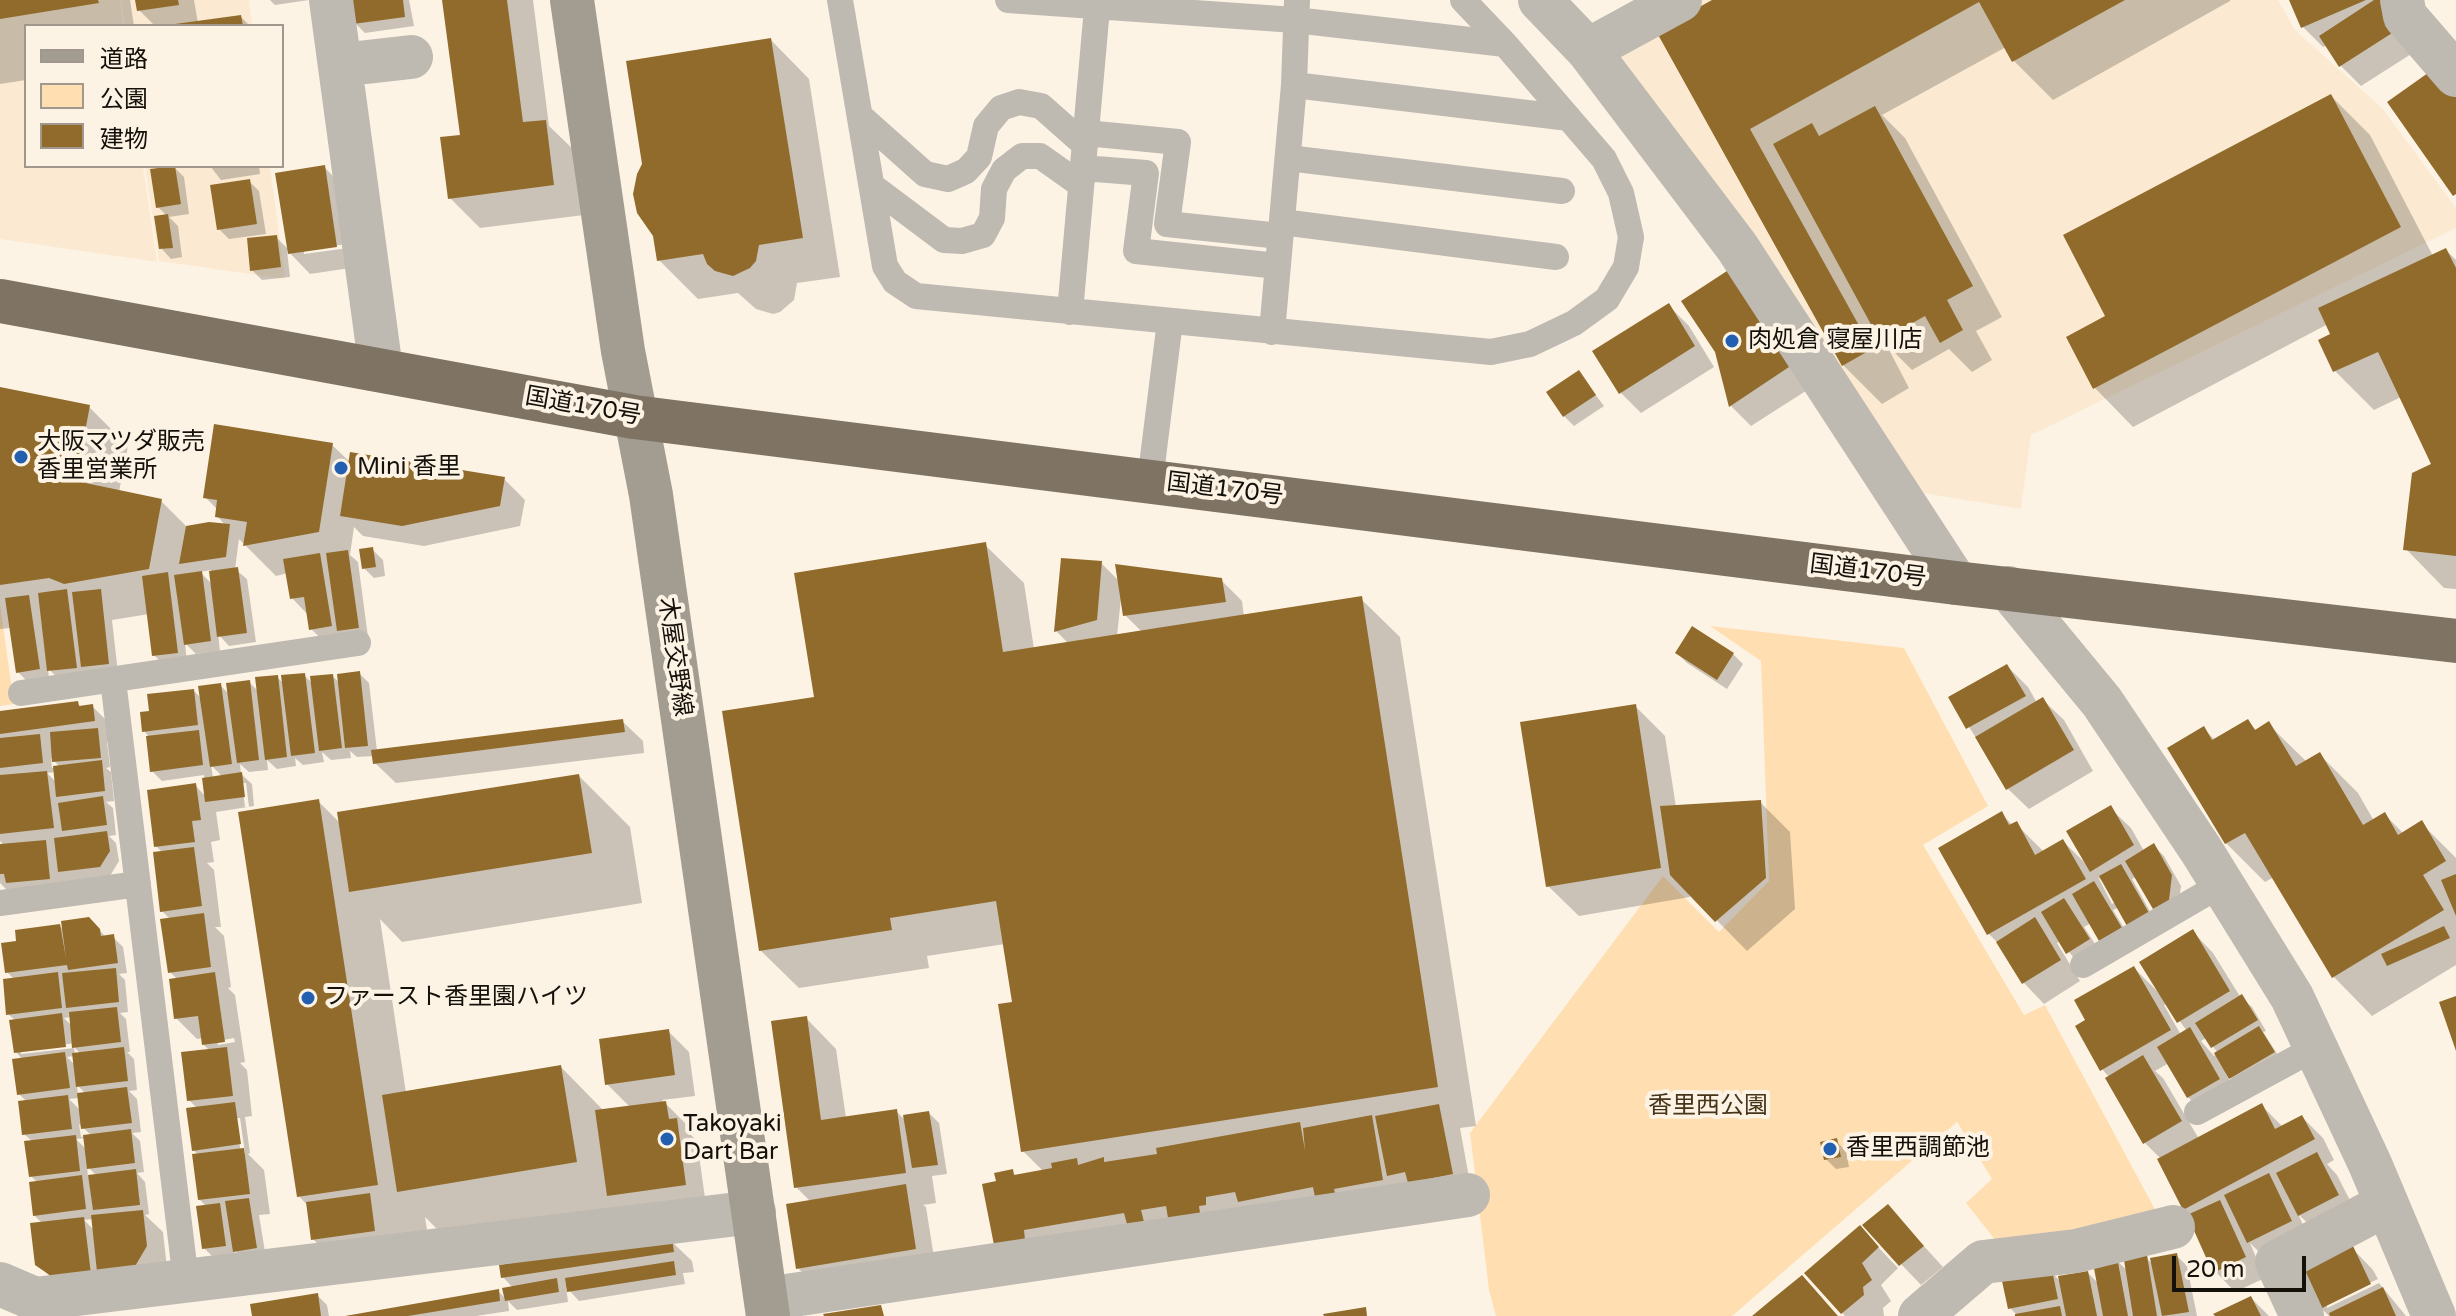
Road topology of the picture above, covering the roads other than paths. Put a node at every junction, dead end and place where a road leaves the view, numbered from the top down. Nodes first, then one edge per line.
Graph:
1 (331, 0) edge
2 (572, 0) edge
3 (840, 0) edge
4 (1008, 0) edge
5 (1463, 0) edge
6 (1540, 0) edge
7 (1680, 0) edge
8 (2402, 0) edge
9 (1097, 8) junction
10 (1296, 10) edge
11 (1505, 44) junction
12 (1588, 50) junction
13 (411, 57) dead end
14 (340, 65) junction
15 (2456, 75) edge
16 (1294, 85) junction
17 (860, 116) junction
18 (1569, 118) junction
19 (1084, 158) junction
20 (1288, 158) junction
21 (872, 186) junction
22 (1562, 191) dead end
23 (1281, 229) junction
24 (1556, 257) dead end
25 (1278, 266) junction
26 (0, 301) edge
27 (1070, 312) junction
28 (1170, 321) junction
29 (1272, 332) junction
30 (381, 370) junction
31 (634, 417) junction
32 (1150, 481) junction
33 (1956, 583) junction
34 (2008, 588) junction
35 (2456, 641) edge
36 (358, 643) dead end
37 (113, 680) junction
38 (21, 693) dead end
39 (138, 884) junction
40 (2222, 884) junction
41 (0, 903) edge
42 (2083, 965) dead end
43 (2315, 1048) junction
44 (2197, 1112) dead end
45 (1468, 1195) dead end
46 (2387, 1204) junction
47 (754, 1212) junction
48 (2173, 1227) dead end
49 (186, 1281) junction
50 (0, 1284) edge
51 (1971, 1296) edge
52 (0, 1308) edge
53 (767, 1308) edge
54 (1, 1316) edge
55 (1920, 1316) edge
56 (2302, 1316) edge
57 (2434, 1316) edge

1 - 14 street
2 - 31 main road, 木屋交野線
3 - 17 lane
4 - 9 lane
5 - 11 lane
6 - 12 street
7 - 12 street
8 - 15 street
9 - 10 lane
9 - 19 lane
10 - 11 lane
10 - 16 lane
11 - 18 lane
12 - 33 street
13 - 14 street
14 - 30 street
16 - 18 lane
16 - 20 lane
17 - 19 lane
17 - 21 lane
18 - 29 lane
19 - 21 lane
19 - 23 lane
19 - 25 lane
19 - 27 lane
20 - 22 lane
20 - 23 lane
21 - 27 lane
23 - 24 lane
23 - 25 lane
25 - 29 lane
26 - 30 highway, 国道170号
27 - 28 lane
28 - 29 lane
28 - 32 lane
30 - 31 highway, 国道170号
31 - 32 highway, 国道170号
31 - 47 main road, 木屋交野線
32 - 33 highway, 国道170号
33 - 34 highway, 国道170号
34 - 35 highway, 国道170号
34 - 40 street
36 - 37 lane
37 - 38 lane
37 - 39 lane
39 - 41 lane
39 - 49 lane
40 - 42 lane
40 - 43 street
43 - 44 lane
43 - 46 street
45 - 53 street
46 - 56 street
46 - 57 street
47 - 49 street
47 - 53 main road, 木屋交野線
48 - 51 street
49 - 50 street
51 - 55 street
52 - 54 street

